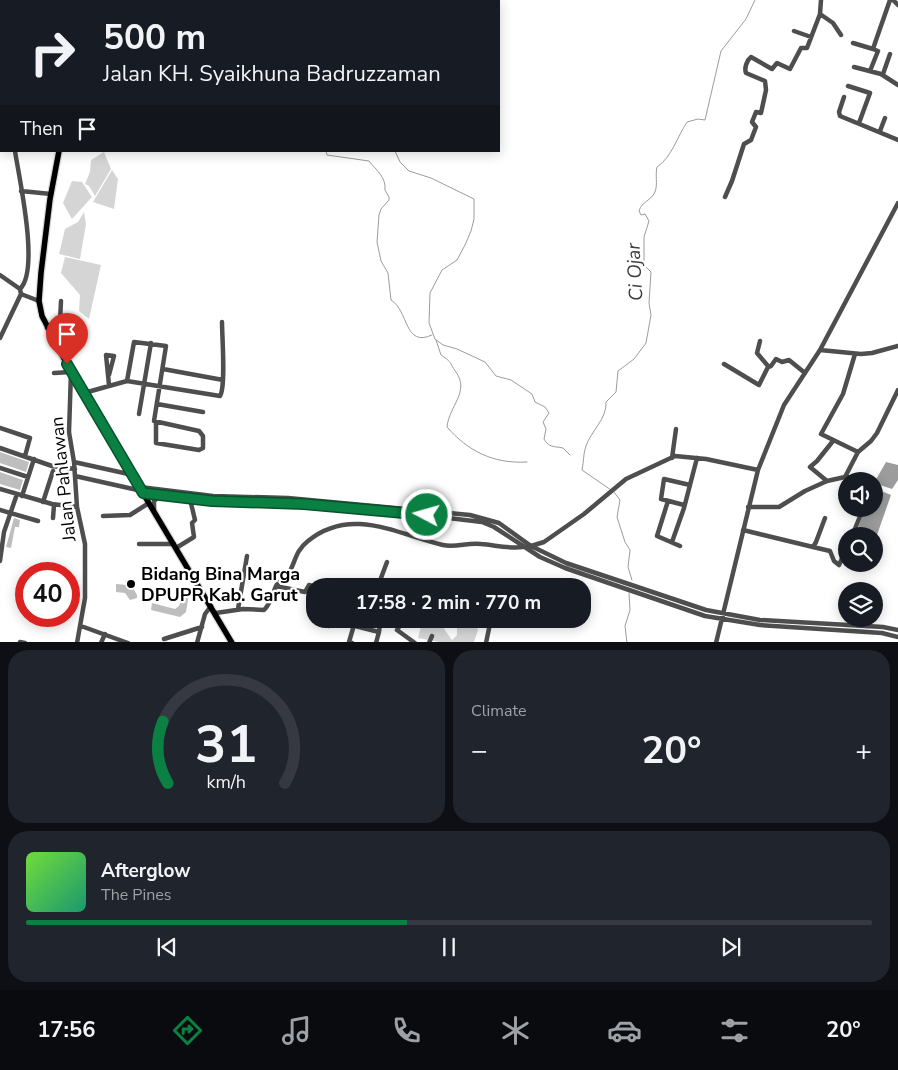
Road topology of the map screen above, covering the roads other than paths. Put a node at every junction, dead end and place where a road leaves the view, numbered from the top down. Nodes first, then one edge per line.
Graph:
1 (821, 0) edge
2 (891, 0) edge
3 (898, 5) edge
4 (820, 14) junction
5 (794, 31) dead end
6 (841, 35) dead end
7 (811, 37) junction
8 (853, 43) dead end
9 (873, 49) junction
10 (890, 54) dead end
11 (854, 67) dead end
12 (790, 69) junction
13 (870, 71) junction
14 (883, 74) junction
15 (787, 75) dead end
16 (898, 84) edge
17 (848, 86) dead end
18 (844, 97) dead end
19 (885, 118) dead end
20 (859, 123) junction
21 (880, 132) junction
22 (898, 140) edge
23 (14, 152) edge
24 (57, 152) edge
25 (21, 191) junction
26 (51, 194) junction
27 (725, 197) dead end
28 (898, 203) edge
29 (0, 275) edge
30 (21, 291) junction
31 (39, 301) junction
32 (61, 301) dead end
33 (222, 322) dead end
34 (47, 328) junction
35 (0, 338) edge
36 (760, 341) dead end
37 (151, 343) junction
38 (898, 346) edge
39 (820, 350) junction
40 (856, 354) junction
41 (724, 364) dead end
42 (768, 366) junction
43 (163, 368) junction
44 (71, 372) junction
45 (805, 372) junction
46 (54, 373) dead end
47 (109, 375) dead end
48 (223, 380) junction
49 (127, 381) junction
50 (144, 383) junction
51 (110, 385) junction
52 (160, 386) junction
53 (898, 390) edge
54 (84, 393) junction
55 (157, 404) junction
56 (203, 412) dead end
57 (138, 414) dead end
58 (156, 423) junction
59 (0, 428) edge
60 (676, 429) dead end
61 (833, 441) junction
62 (0, 448) edge
63 (858, 452) junction
64 (25, 456) junction
65 (672, 458) junction
66 (697, 458) junction
67 (34, 459) junction
68 (74, 462) junction
69 (0, 468) edge
70 (74, 469) junction
71 (758, 470) junction
72 (53, 471) dead end
73 (848, 472) edge
74 (133, 475) junction
75 (75, 476) junction
76 (28, 478) junction
77 (838, 479) edge
78 (827, 481) junction
79 (690, 485) junction
80 (0, 489) edge
81 (141, 490) junction
82 (17, 494) junction
83 (161, 495) junction
84 (22, 496) junction
85 (190, 499) junction
86 (668, 501) junction
87 (43, 502) junction
88 (149, 503) junction
89 (54, 505) junction
90 (684, 505) junction
91 (77, 507) junction
92 (748, 507) junction
93 (0, 510) edge
94 (154, 512) junction
95 (11, 513) junction
96 (427, 513) junction
97 (103, 516) dead end
98 (53, 518) dead end
99 (825, 518) dead end
100 (38, 521) dead end
101 (742, 530) junction
102 (2, 531) edge
103 (672, 542) junction
104 (139, 544) dead end
105 (175, 546) junction
106 (530, 546) junction
107 (680, 546) dead end
108 (522, 547) junction
109 (813, 547) junction
110 (247, 556) dead end
111 (0, 561) edge
112 (387, 562) dead end
113 (838, 564) edge
114 (595, 576) junction
115 (382, 578) edge
116 (276, 586) junction
117 (306, 590) edge
118 (211, 606) junction
119 (238, 610) junction
120 (216, 613) junction
121 (722, 614) junction
122 (721, 620) junction
123 (81, 626) junction
124 (803, 626) junction
125 (202, 627) junction
126 (354, 628) edge
127 (369, 628) edge
128 (380, 628) edge
129 (398, 628) edge
130 (489, 628) edge
131 (898, 630) edge
132 (379, 632) junction
133 (105, 634) junction
134 (432, 636) dead end
135 (898, 637) edge
136 (164, 639) dead end
137 (20, 642) edge
138 (25, 642) edge
139 (77, 642) edge
140 (101, 642) edge
141 (128, 642) edge
142 (197, 642) edge
143 (232, 642) edge
144 (350, 642) edge
145 (376, 642) edge
146 (413, 642) edge
147 (429, 642) edge
148 (486, 642) edge
149 (716, 642) edge

1 - 4 street
2 - 3 street
2 - 9 street
4 - 6 street
4 - 7 street
5 - 7 street
7 - 12 street
8 - 9 street
9 - 13 street
10 - 14 street
11 - 13 street
12 - 15 street
12 - 27 street
13 - 14 street
14 - 16 street
17 - 20 street
18 - 20 street
19 - 21 street
20 - 21 street
21 - 22 street
23 - 25 street
24 - 26 main road
25 - 26 street
25 - 30 street
26 - 31 main road
28 - 39 street
29 - 30 street
30 - 31 street
30 - 35 street
31 - 34 main road
32 - 34 street
33 - 48 street
34 - 44 main road
36 - 42 street
37 - 43 street
37 - 49 street
37 - 50 street
38 - 40 street
39 - 40 street
39 - 45 street
40 - 61 street
41 - 42 street
42 - 45 street
43 - 48 street
43 - 52 street
44 - 46 street
44 - 54 main road
44 - 68 street, Jalan Pahlawan
45 - 71 street
47 - 51 street
48 - 52 street
49 - 50 street
49 - 51 street
50 - 52 street
50 - 57 street
51 - 54 street
52 - 55 street
53 - 63 street
54 - 74 main road
55 - 56 street
55 - 58 street
58 - 58 street
59 - 64 street
60 - 65 street
61 - 63 street
61 - 78 street
62 - 64 street
63 - 73 street
64 - 67 street
65 - 66 street
65 - 106 street
66 - 71 street
66 - 79 street
67 - 70 street
67 - 76 street
68 - 70 street, Jalan Pahlawan
68 - 74 street
69 - 76 street
70 - 75 street, Jalan Pahlawan
71 - 92 street
72 - 87 street
74 - 81 main road
75 - 81 street
75 - 91 street, Jalan Pahlawan
76 - 84 street
77 - 78 street
78 - 92 street
79 - 86 street
79 - 90 street
80 - 82 street
81 - 83 street
81 - 88 main road
81 - 96 street
82 - 84 street
82 - 95 street
83 - 85 street
83 - 94 street
84 - 87 street
85 - 96 street
85 - 105 street
86 - 90 street
86 - 103 street
87 - 89 street
88 - 94 main road
88 - 97 street
89 - 91 street
89 - 98 street
90 - 103 street
91 - 123 street, Jalan Pahlawan
92 - 101 street
93 - 95 street
94 - 105 main road
95 - 100 street
95 - 102 street
96 - 106 street
96 - 108 street
99 - 109 street
101 - 109 street
101 - 121 street
102 - 111 street
103 - 107 street
104 - 105 street
105 - 118 main road
106 - 114 street
108 - 114 street
108 - 116 street
109 - 113 street
110 - 119 street
112 - 115 street
114 - 121 street
114 - 122 street
116 - 117 street
116 - 119 street
118 - 120 main road
118 - 125 street
119 - 120 street
120 - 143 main road
121 - 122 street
121 - 124 street
122 - 124 street
122 - 149 street
123 - 133 street
123 - 139 street, Jalan Pahlawan
124 - 131 street
124 - 135 street
125 - 136 street
125 - 142 street
126 - 144 street
127 - 132 street
128 - 132 street
129 - 146 street
130 - 148 street
132 - 145 street
133 - 140 street
133 - 141 street
134 - 147 street
137 - 138 street

